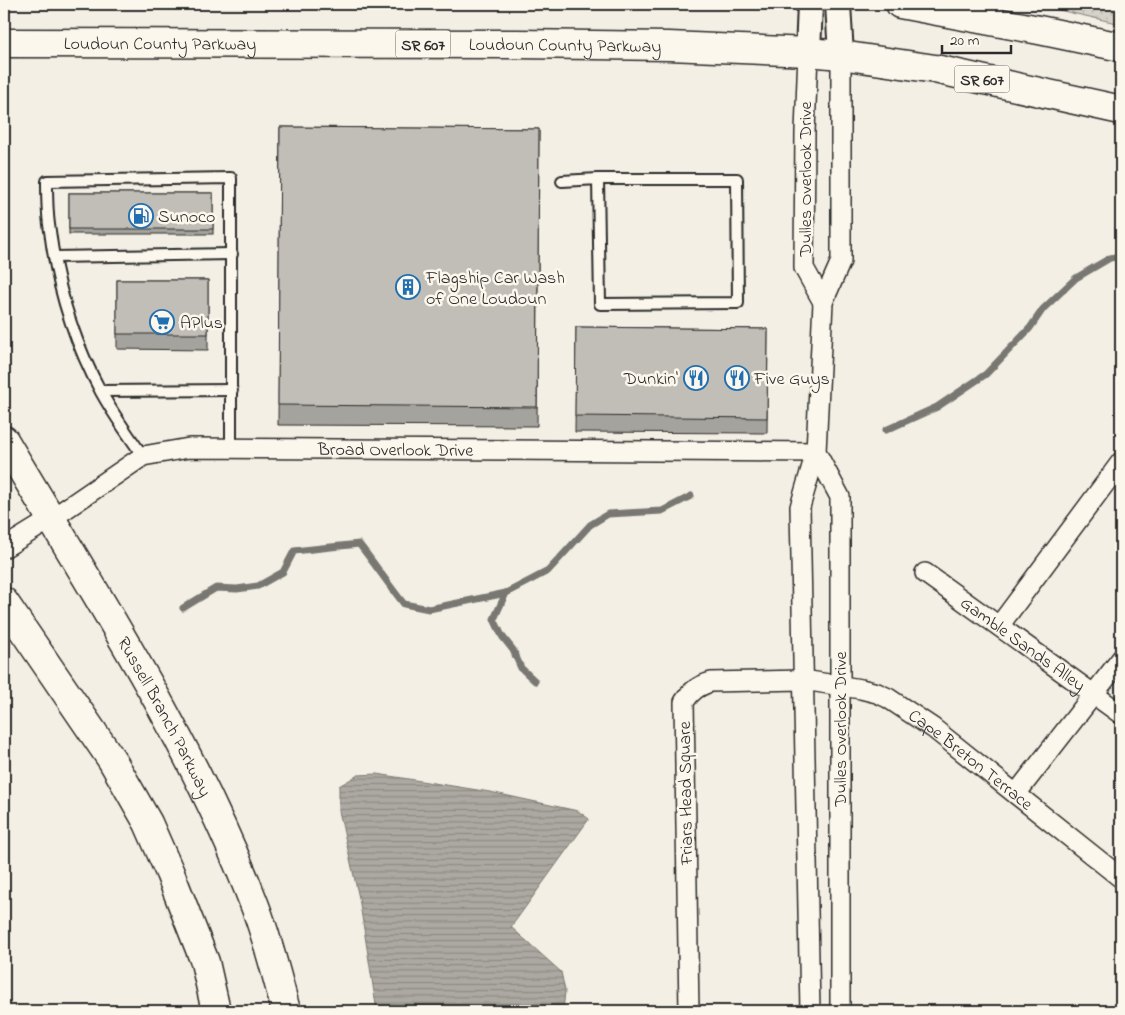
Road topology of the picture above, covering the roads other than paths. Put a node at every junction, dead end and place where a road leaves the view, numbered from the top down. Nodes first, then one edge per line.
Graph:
1 (810, 4) edge
2 (838, 4) edge
3 (900, 4) edge
4 (943, 4) edge
5 (976, 18) junction
6 (4, 43) edge
7 (1121, 47) edge
8 (808, 52) junction
9 (841, 55) junction
10 (1121, 110) edge
11 (598, 179) junction
12 (562, 181) dead end
13 (232, 254) junction
14 (54, 257) junction
15 (823, 302) junction
16 (232, 390) junction
17 (101, 391) junction
18 (4, 440) edge
19 (231, 448) junction
20 (816, 452) junction
21 (143, 456) junction
22 (1121, 462) edge
23 (51, 519) junction
24 (4, 548) edge
25 (926, 573) dead end
26 (4, 602) edge
27 (999, 626) junction
28 (1121, 659) edge
29 (803, 680) junction
30 (840, 685) junction
31 (1094, 694) junction
32 (1121, 714) edge
33 (1016, 794) junction
34 (1121, 878) edge
35 (216, 1011) edge
36 (286, 1011) edge
37 (689, 1011) edge
38 (810, 1011) edge
39 (840, 1011) edge

1 - 8 street
2 - 9 street
3 - 5 main road
4 - 5 main road
5 - 7 main road
6 - 8 main road, Loudoun County Parkway / SR 607
8 - 9 main road, Loudoun County Parkway / SR 607
8 - 15 street, Dulles Overlook Drive
9 - 10 main road, Loudoun County Parkway / SR 607
9 - 15 street, Dulles Overlook Drive
11 - 11 lane
11 - 12 lane
13 - 14 lane
13 - 14 lane
13 - 16 lane
14 - 17 lane
15 - 20 street, Dulles Overlook Drive
16 - 17 lane
16 - 19 lane
17 - 21 lane
18 - 23 main road, Russell Branch Parkway
19 - 20 street, Broad Overlook Drive
19 - 21 street, Broad Overlook Drive
20 - 29 street, Dulles Overlook Drive
20 - 30 street, Dulles Overlook Drive
21 - 23 street, Broad Overlook Drive
22 - 27 street
23 - 24 street, Broad Overlook Drive
23 - 36 main road, Russell Branch Parkway
25 - 27 street, Gamble Sands Alley
26 - 35 main road
27 - 31 street, Gamble Sands Alley
28 - 31 street
29 - 30 street, Cape Breton Terrace
29 - 37 street, Friars Head Square
29 - 38 street, Dulles Overlook Drive
30 - 33 street, Cape Breton Terrace
30 - 39 street, Dulles Overlook Drive
31 - 32 street, Gamble Sands Alley
31 - 33 street
33 - 34 street, Cape Breton Terrace

